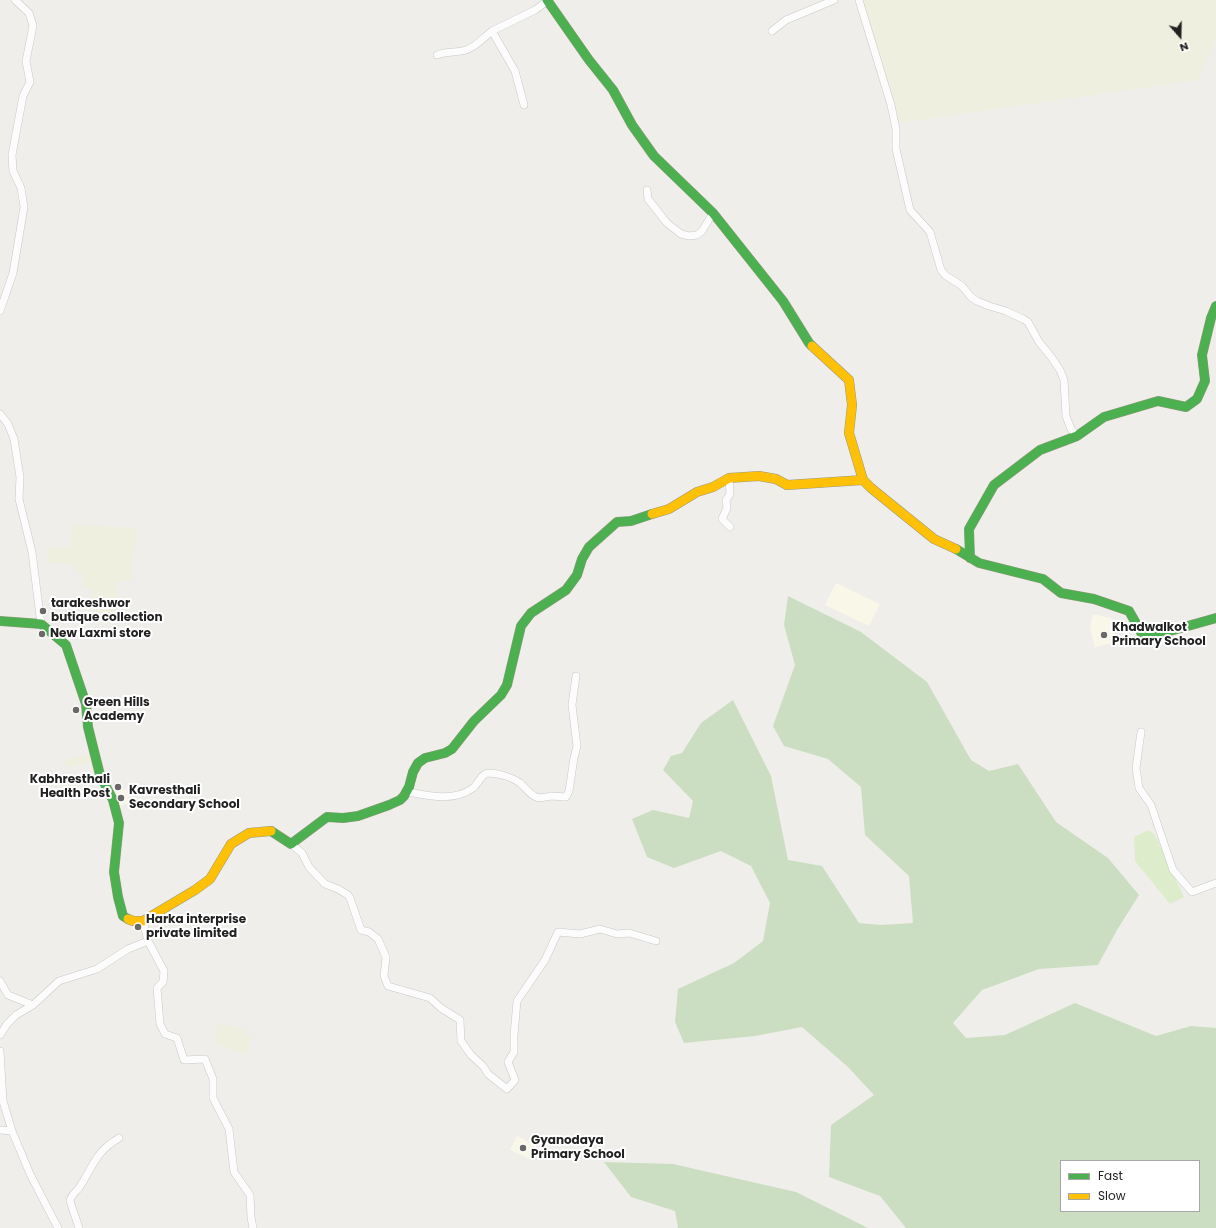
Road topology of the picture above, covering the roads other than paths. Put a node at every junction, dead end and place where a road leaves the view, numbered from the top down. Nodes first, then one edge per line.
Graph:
1 (14, 0) edge
2 (547, 0) edge
3 (834, 0) edge
4 (859, 0) edge
5 (492, 30) junction
6 (772, 31) dead end
7 (437, 55) dead end
8 (524, 106) dead end
9 (647, 190) dead end
10 (713, 213) junction
11 (1216, 306) edge
12 (0, 312) edge
13 (0, 414) edge
14 (1077, 436) junction
15 (729, 478) junction
16 (862, 480) junction
17 (730, 527) dead end
18 (970, 558) junction
19 (1216, 618) edge
20 (0, 622) edge
21 (41, 624) junction
22 (576, 676) dead end
23 (1141, 732) dead end
24 (408, 792) junction
25 (291, 844) junction
26 (1216, 883) edge
27 (143, 921) junction
28 (656, 941) dead end
29 (148, 942) junction
30 (0, 981) edge
31 (33, 1005) junction
32 (0, 1035) edge
33 (0, 1051) edge
34 (0, 1130) edge
35 (12, 1131) junction
36 (119, 1138) dead end
37 (58, 1228) edge
38 (80, 1228) edge
39 (253, 1228) edge

1 - 12 street
2 - 5 street
2 - 10 street
3 - 6 street
4 - 14 street
5 - 7 street
5 - 8 street
9 - 10 street
10 - 16 street
11 - 14 street
13 - 21 street
14 - 18 street
15 - 16 street
15 - 17 street
15 - 24 street
16 - 18 street
18 - 19 street
20 - 21 street
21 - 27 street
22 - 24 street
23 - 26 street
24 - 25 street
25 - 27 street
25 - 28 street
27 - 29 street
29 - 31 street
29 - 39 street
30 - 31 street
31 - 32 street
33 - 35 street
34 - 35 street
35 - 37 street
36 - 38 street

